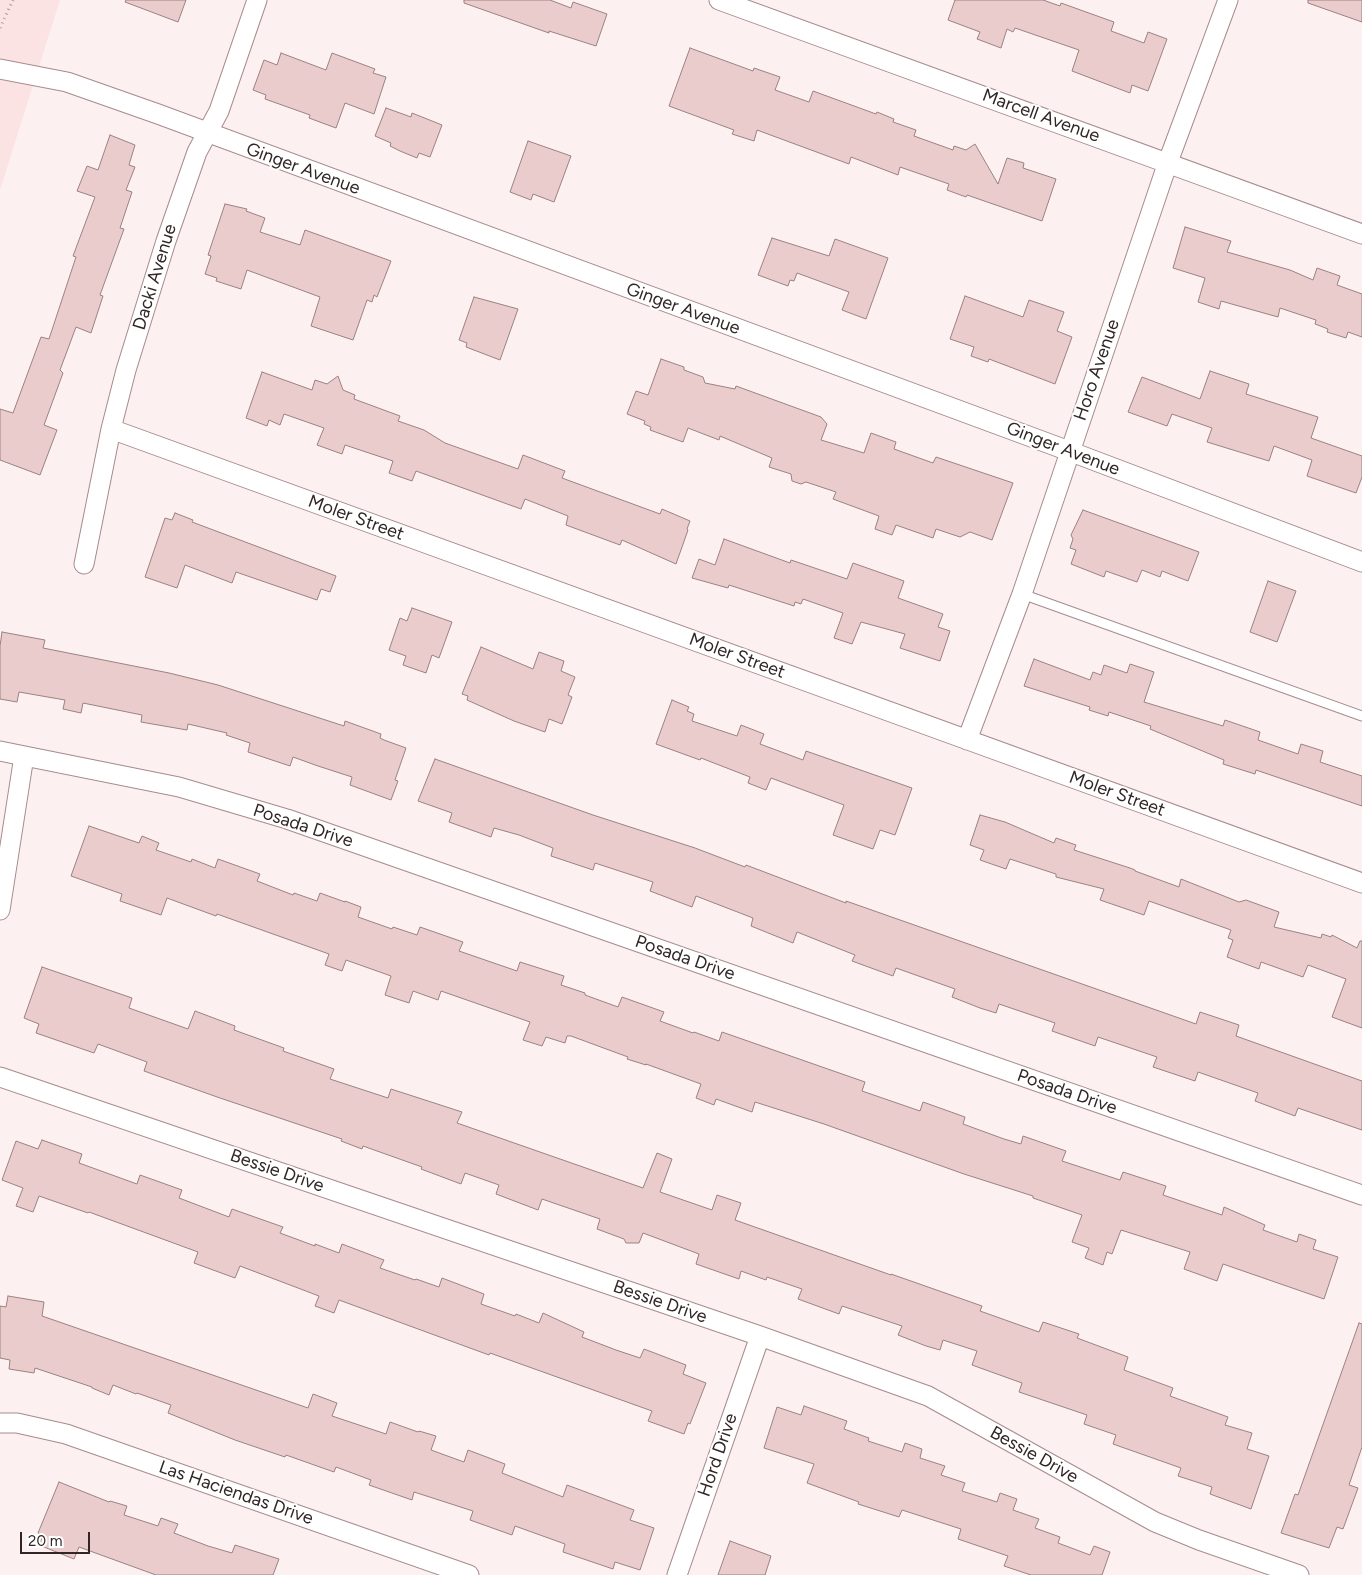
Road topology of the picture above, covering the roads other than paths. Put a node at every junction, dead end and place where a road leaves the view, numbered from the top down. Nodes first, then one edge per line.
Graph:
1 (257, 0) edge
2 (719, 0) edge
3 (1228, 0) edge
4 (0, 69) edge
5 (207, 133) junction
6 (1168, 162) junction
7 (1362, 234) edge
8 (111, 429) junction
9 (1069, 451) junction
10 (1362, 562) edge
11 (84, 564) dead end
12 (1022, 594) junction
13 (1362, 716) edge
14 (967, 740) junction
15 (0, 751) edge
16 (24, 756) junction
17 (1362, 882) edge
18 (0, 910) edge
19 (0, 1077) edge
20 (1362, 1195) edge
21 (760, 1336) junction
22 (0, 1424) edge
23 (469, 1575) edge
24 (677, 1575) edge
25 (1299, 1575) edge

1 - 5 street, Dacki Avenue
2 - 6 street, Marcell Avenue
3 - 6 street, Horo Avenue
4 - 5 street, Ginger Avenue
5 - 8 street, Dacki Avenue
5 - 9 street, Ginger Avenue
6 - 7 street, Marcell Avenue
6 - 9 street, Horo Avenue
8 - 11 street, Dacki Avenue
8 - 14 street, Moler Street
9 - 10 street, Ginger Avenue
9 - 12 street, Horo Avenue
12 - 13 lane
12 - 14 street, Horo Avenue
14 - 17 street, Moler Street
15 - 16 street, Posada Drive
16 - 18 street
16 - 20 street, Posada Drive
19 - 21 street, Bessie Drive
21 - 24 street, Hord Drive
21 - 25 street, Bessie Drive
22 - 23 street, Las Haciendas Drive

